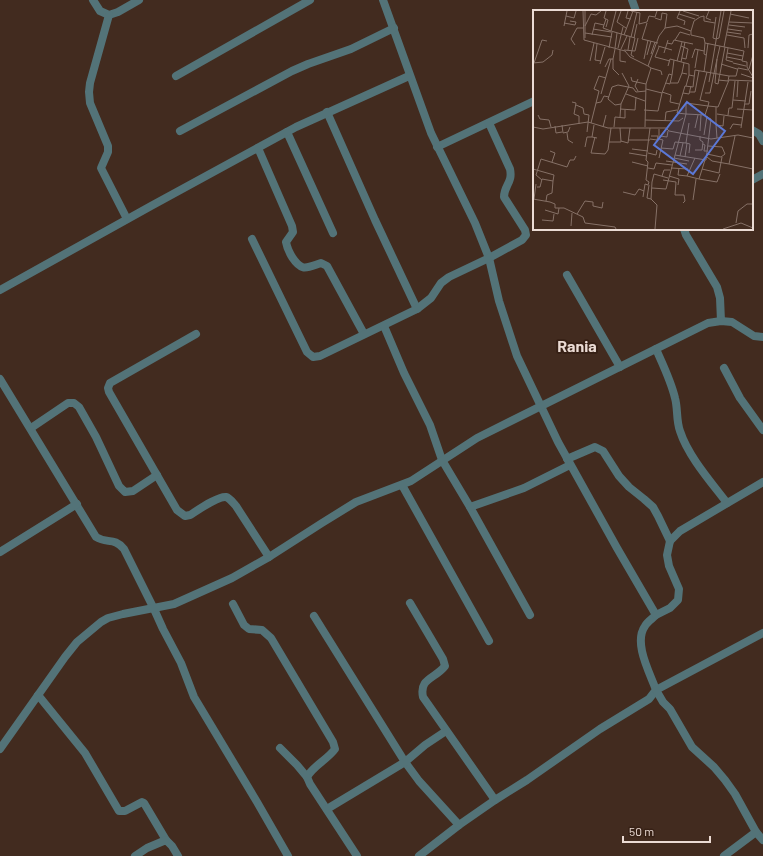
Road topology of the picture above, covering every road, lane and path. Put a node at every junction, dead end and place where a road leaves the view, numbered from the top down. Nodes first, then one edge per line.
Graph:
1 (93, 0) edge
2 (139, 0) edge
3 (310, 0) edge
4 (384, 0) edge
5 (632, 0) edge
6 (636, 10) edge
7 (109, 15) junction
8 (394, 28) junction
9 (176, 76) dead end
10 (409, 76) junction
11 (533, 101) edge
12 (327, 112) junction
13 (489, 123) junction
14 (180, 131) dead end
15 (753, 131) edge
16 (287, 132) junction
17 (763, 140) edge
18 (437, 147) junction
19 (258, 148) junction
20 (763, 174) edge
21 (753, 179) edge
22 (127, 219) junction
23 (684, 230) edge
24 (333, 233) dead end
25 (252, 239) dead end
26 (489, 258) junction
27 (567, 275) dead end
28 (0, 290) edge
29 (417, 309) junction
30 (721, 321) junction
31 (384, 326) junction
32 (196, 334) dead end
33 (364, 334) junction
34 (763, 337) edge
35 (656, 349) junction
36 (620, 367) junction
37 (724, 368) dead end
38 (0, 378) edge
39 (4, 392) edge
40 (540, 406) junction
41 (30, 428) junction
42 (763, 430) edge
43 (569, 462) junction
44 (444, 463) junction
45 (157, 475) junction
46 (763, 482) edge
47 (402, 485) junction
48 (727, 503) junction
49 (77, 504) junction
50 (470, 507) junction
51 (670, 541) junction
52 (0, 552) edge
53 (269, 557) junction
54 (233, 604) dead end
55 (410, 604) dead end
56 (154, 609) junction
57 (530, 615) dead end
58 (656, 615) junction
59 (314, 616) dead end
60 (763, 633) edge
61 (489, 640) dead end
62 (656, 690) junction
63 (38, 694) junction
64 (446, 731) junction
65 (280, 748) dead end
66 (0, 749) edge
67 (405, 762) junction
68 (307, 777) junction
69 (495, 800) junction
70 (326, 809) junction
71 (460, 825) junction
72 (756, 832) junction
73 (166, 840) junction
74 (763, 840) edge
75 (136, 856) edge
76 (178, 856) edge
77 (288, 856) edge
78 (357, 856) edge
79 (419, 856) edge
80 (724, 856) edge

1 - 7 street
2 - 7 street
3 - 9 street
4 - 8 street
5 - 6 street
7 - 22 street
8 - 10 street
8 - 14 street
10 - 12 street
10 - 18 street
11 - 13 street
12 - 16 street
12 - 29 street
13 - 18 street
13 - 26 street
15 - 17 street
16 - 19 street
16 - 24 street
18 - 26 street
19 - 22 street
19 - 33 street
20 - 21 street
22 - 28 street
23 - 30 street
25 - 33 street
26 - 29 street
26 - 40 street
27 - 36 street
29 - 31 street
30 - 34 street
30 - 35 street
31 - 33 street
31 - 44 street
32 - 45 street
35 - 36 street
35 - 48 street
36 - 40 street
37 - 42 street
38 - 39 street
39 - 41 street
40 - 43 street
40 - 44 street
41 - 45 street
41 - 49 street
43 - 50 street
43 - 51 street
43 - 58 street
44 - 47 street
44 - 50 street
45 - 53 street
46 - 48 street
47 - 53 street
47 - 61 street
48 - 51 street
49 - 52 street
49 - 56 street
50 - 57 street
51 - 58 street
53 - 56 street
54 - 68 street
55 - 64 street
56 - 63 street
56 - 77 street
58 - 62 street
59 - 67 street
60 - 62 street
62 - 69 street
62 - 72 street
63 - 66 street
63 - 73 street
64 - 67 street
64 - 69 street
65 - 68 street
67 - 70 street
67 - 71 street
68 - 70 street
69 - 71 street
70 - 78 street
71 - 79 street
72 - 74 street
72 - 80 street
73 - 75 street
73 - 76 street

